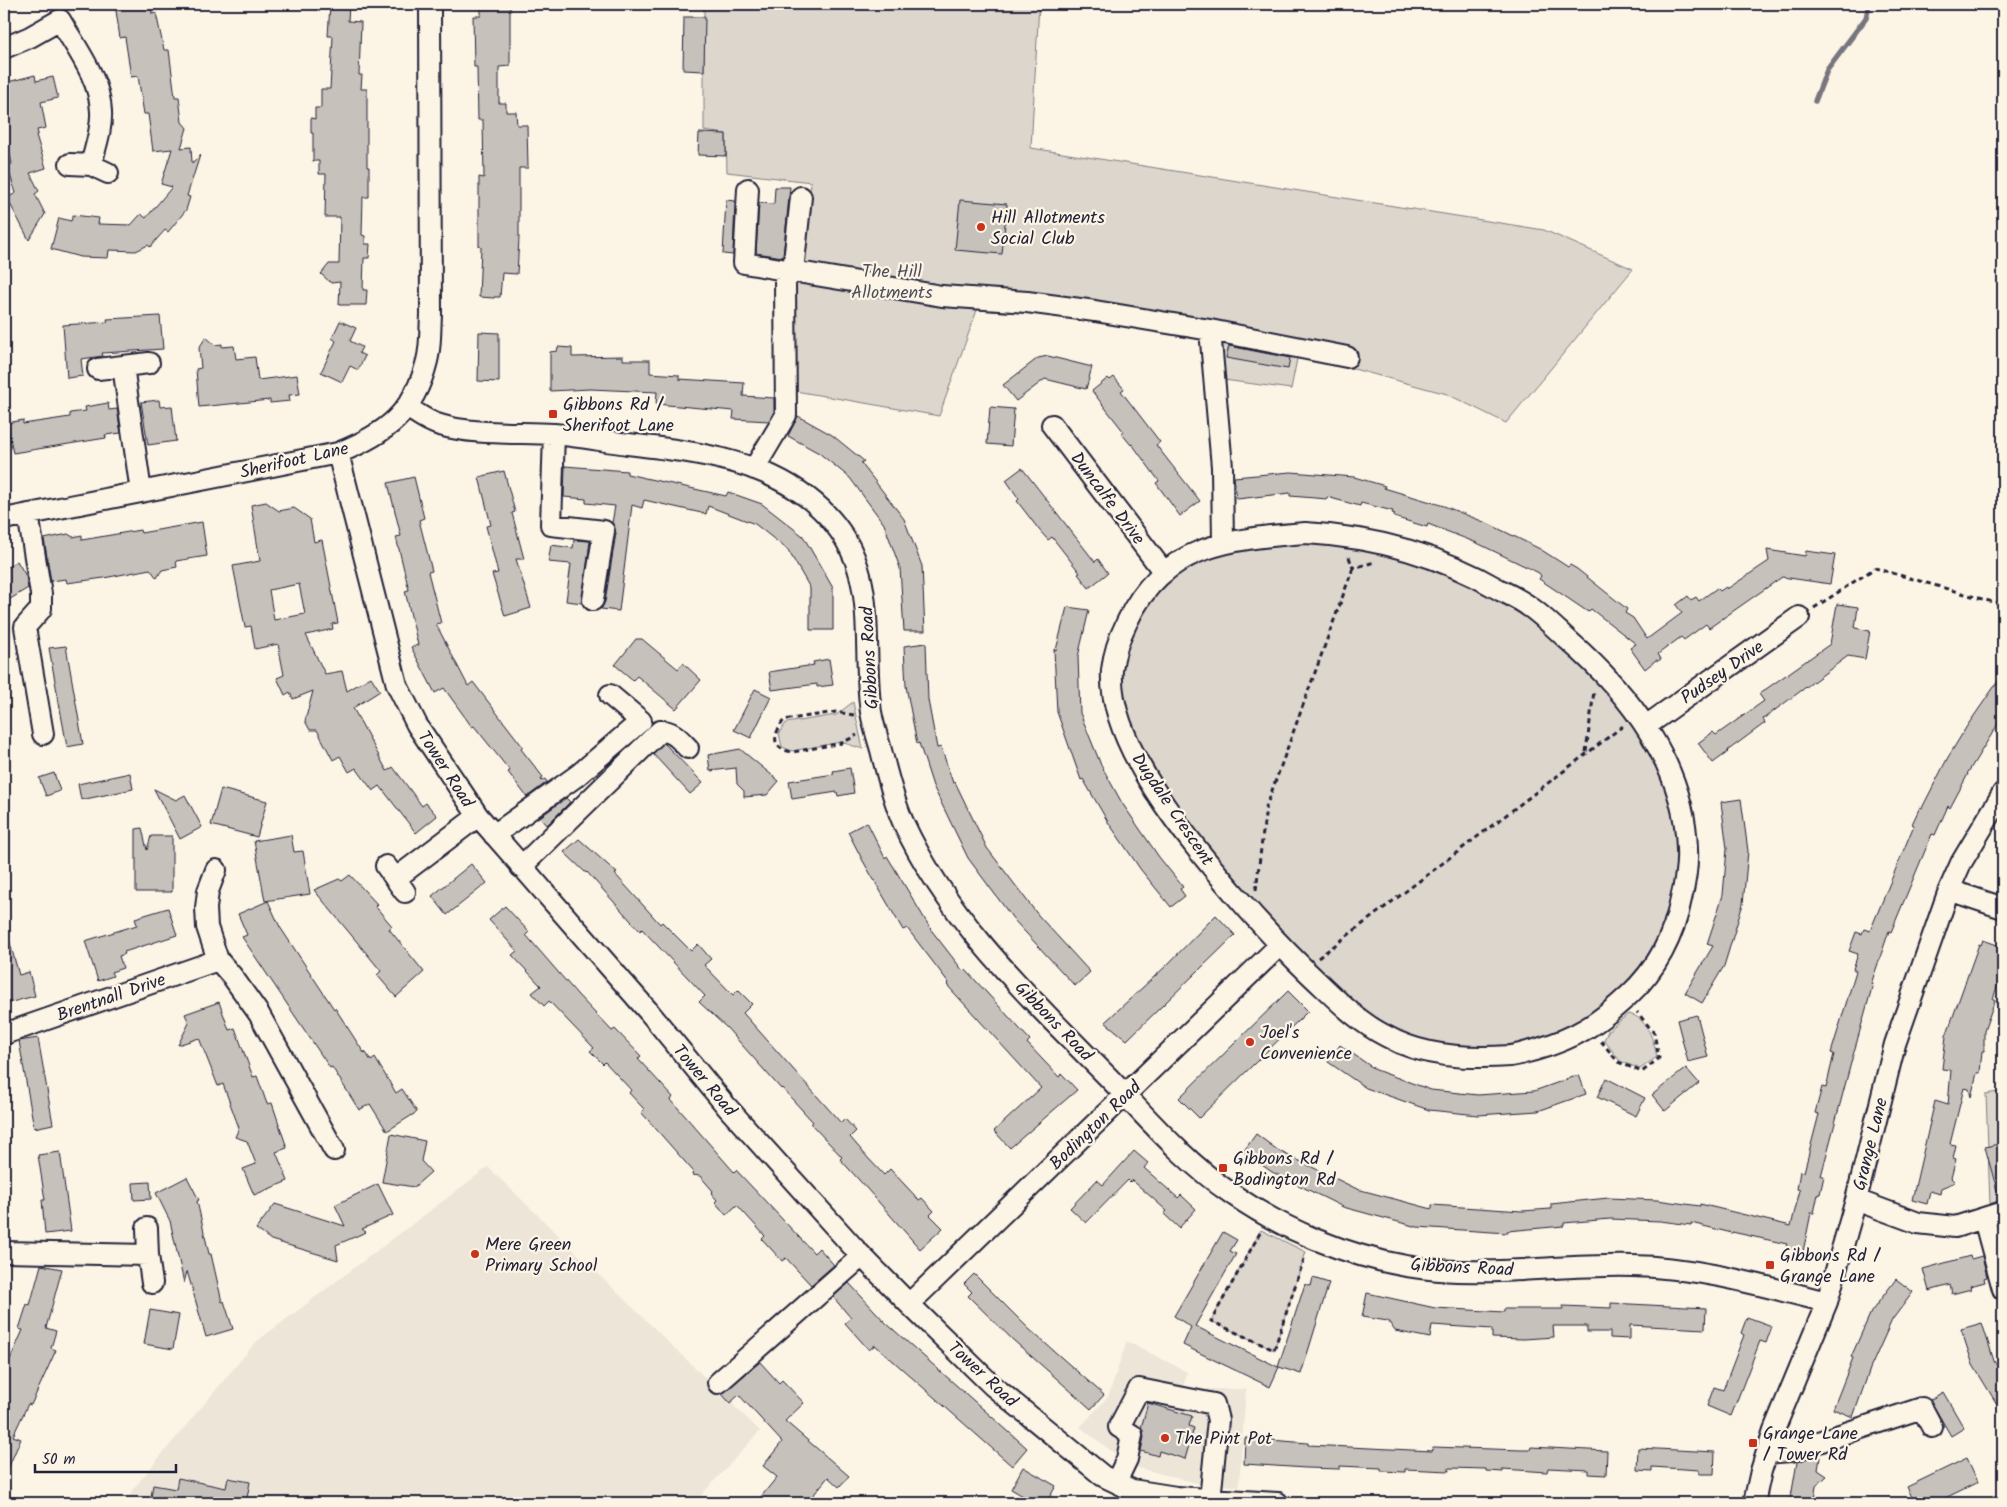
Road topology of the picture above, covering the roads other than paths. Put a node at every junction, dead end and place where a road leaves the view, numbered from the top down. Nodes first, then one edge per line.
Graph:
1 (430, 4) edge
2 (56, 12) edge
3 (4, 48) edge
4 (70, 164) dead end
5 (748, 189) dead end
6 (801, 197) dead end
7 (793, 271) junction
8 (1210, 330) junction
9 (1346, 357) dead end
10 (149, 364) dead end
11 (123, 366) junction
12 (98, 369) dead end
13 (407, 407) junction
14 (1052, 425) dead end
15 (554, 434) junction
16 (338, 453) junction
17 (754, 469) junction
18 (141, 492) junction
19 (28, 514) junction
20 (4, 519) edge
21 (1223, 544) junction
22 (1163, 571) junction
23 (593, 600) dead end
24 (1799, 617) road end
25 (610, 695) dead end
26 (1642, 721) junction
27 (43, 734) dead end
28 (688, 748) dead end
29 (2003, 793) edge
30 (478, 816) junction
31 (494, 835) junction
32 (522, 867) junction
33 (216, 870) dead end
34 (396, 879) dead end
35 (1949, 890) junction
36 (2003, 908) edge
37 (1280, 945) junction
38 (218, 960) junction
39 (4, 1034) edge
40 (1126, 1096) junction
41 (334, 1150) dead end
42 (1856, 1200) junction
43 (2003, 1212) edge
44 (1984, 1219) junction
45 (147, 1228) dead end
46 (4, 1252) edge
47 (148, 1255) junction
48 (862, 1256) junction
49 (152, 1283) dead end
50 (2003, 1289) edge
51 (1826, 1302) junction
52 (908, 1304) junction
53 (718, 1384) dead end
54 (1932, 1427) dead end
55 (1767, 1453) junction
56 (1125, 1492) edge
57 (1210, 1500) junction
58 (1278, 1503) edge
59 (1754, 1503) edge

1 - 13 street, Sherifoot Lane
2 - 3 street
2 - 4 street
5 - 7 street
6 - 7 street
7 - 8 street
7 - 17 street
8 - 9 street
8 - 21 street
10 - 11 street
11 - 12 street
11 - 18 street
13 - 15 street, Gibbons Road
13 - 16 street, Sherifoot Lane
14 - 22 street, Duncalfe Drive
15 - 17 street, Gibbons Road
15 - 23 street
16 - 18 street, Sherifoot Lane
16 - 30 street, Tower Road
17 - 40 street, Gibbons Road
18 - 19 street, Sherifoot Lane
19 - 20 street, Sherifoot Lane
19 - 27 street
21 - 22 street, Dugdale Crescent
21 - 26 street, Dugdale Crescent
22 - 37 street, Dugdale Crescent
24 - 26 street, Pudsey Drive
25 - 31 street
26 - 37 street, Dugdale Crescent
28 - 32 street
29 - 35 street, Grange Lane
30 - 31 street, Tower Road
30 - 34 street
31 - 32 street, Tower Road
32 - 48 street, Tower Road
33 - 38 street
35 - 36 street
35 - 42 street, Grange Lane
37 - 40 street, Bodington Road
38 - 39 street, Brentnall Drive
38 - 41 street
40 - 51 street, Gibbons Road
40 - 52 street, Bodington Road
42 - 44 street
42 - 51 street, Grange Lane
43 - 44 street
44 - 50 street
45 - 47 street
46 - 47 street
47 - 49 street
48 - 52 street, Tower Road
48 - 53 street
51 - 55 street, Grange Lane
52 - 56 street, Tower Road
54 - 55 street
55 - 59 street, Grange Lane
56 - 57 street, Tower Road
56 - 57 street
57 - 58 street, Tower Road

